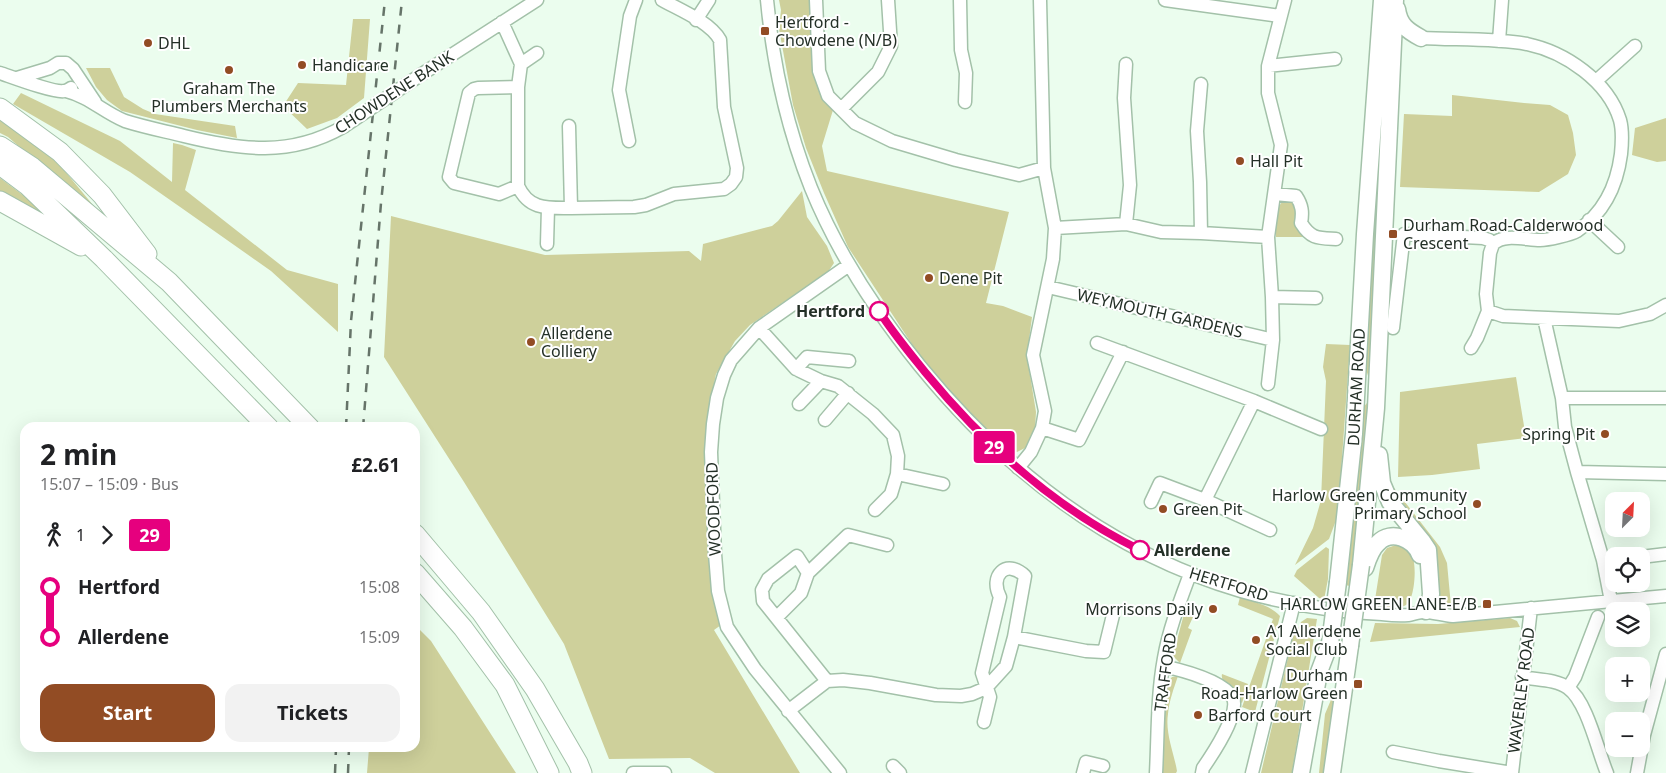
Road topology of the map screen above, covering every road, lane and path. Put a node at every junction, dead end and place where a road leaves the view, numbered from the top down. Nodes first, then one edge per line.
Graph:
1 (537, 0) edge
2 (636, 0) edge
3 (662, 0) edge
4 (710, 0) edge
5 (767, 0) edge
6 (816, 0) edge
7 (888, 0) edge
8 (960, 0) edge
9 (1040, 0) edge
10 (1165, 0) edge
11 (1285, 0) edge
12 (1382, 0) edge
13 (1396, 0) edge
14 (1502, 0) edge
15 (1192, 2) edge
16 (1280, 16) junction
17 (696, 20) junction
18 (502, 22) junction
19 (1421, 38) junction
20 (1499, 42) junction
21 (1635, 46) dead end
22 (537, 53) dead end
23 (1334, 59) dead end
24 (1392, 63) junction
25 (521, 64) junction
26 (1126, 64) dead end
27 (1268, 66) junction
28 (50, 68) junction
29 (0, 73) edge
30 (76, 74) junction
31 (17, 78) junction
32 (1596, 81) junction
33 (1201, 84) dead end
34 (518, 87) junction
35 (61, 90) junction
36 (964, 102) dead end
37 (96, 104) junction
38 (0, 108) edge
39 (841, 109) junction
40 (569, 126) dead end
41 (629, 141) dead end
42 (0, 146) edge
43 (0, 165) edge
44 (1044, 168) junction
45 (518, 186) junction
46 (1275, 194) junction
47 (0, 201) edge
48 (548, 208) junction
49 (571, 208) junction
50 (1589, 220) junction
51 (1126, 224) junction
52 (1055, 228) junction
53 (1201, 233) junction
54 (1268, 237) junction
55 (1336, 239) dead end
56 (547, 244) dead end
57 (1493, 244) junction
58 (1618, 248) dead end
59 (104, 259) junction
60 (850, 265) junction
61 (169, 282) junction
62 (1048, 287) junction
63 (1272, 297) junction
64 (1316, 298) dead end
65 (1666, 306) edge
66 (1488, 311) junction
67 (1544, 318) junction
68 (759, 328) junction
69 (1393, 328) dead end
70 (1273, 340) junction
71 (1097, 343) dead end
72 (1471, 348) dead end
73 (1123, 352) junction
74 (850, 361) dead end
75 (796, 369) junction
76 (822, 381) junction
77 (1268, 384) dead end
78 (848, 394) junction
79 (1562, 398) junction
80 (1666, 398) edge
81 (1254, 401) junction
82 (799, 404) dead end
83 (1376, 408) junction
84 (825, 420) dead end
85 (263, 422) edge
86 (304, 422) edge
87 (1042, 428) junction
88 (1321, 429) dead end
89 (1018, 468) junction
90 (1577, 472) junction
91 (897, 474) junction
92 (1666, 474) edge
93 (943, 484) dead end
94 (1205, 500) junction
95 (1151, 502) dead end
96 (875, 510) dead end
97 (1270, 530) dead end
98 (420, 540) edge
99 (887, 545) dead end
100 (1605, 549) edge
101 (1666, 554) edge
102 (1650, 556) edge
103 (1363, 565) junction
104 (808, 573) junction
105 (1190, 574) junction
106 (420, 579) edge
107 (1611, 592) edge
108 (1666, 596) edge
109 (1611, 601) junction
110 (1294, 603) junction
111 (1531, 608) junction
112 (1426, 611) junction
113 (1113, 615) dead end
114 (777, 617) junction
115 (1598, 617) dead end
116 (1014, 637) junction
117 (1330, 643) junction
118 (1666, 654) edge
119 (1163, 666) junction
120 (1522, 677) junction
121 (827, 680) junction
122 (986, 688) junction
123 (1568, 688) junction
124 (788, 711) junction
125 (984, 722) dead end
126 (1393, 752) dead end
127 (1103, 766) dead end
128 (1438, 767) edge
129 (549, 773) edge
130 (582, 773) edge
131 (633, 773) edge
132 (665, 773) edge
133 (840, 773) edge
134 (1083, 773) edge
135 (1156, 773) edge
136 (1202, 773) edge
137 (1252, 773) edge
138 (1301, 773) edge
139 (1313, 773) edge
140 (1332, 773) edge
141 (1512, 773) edge
142 (1607, 773) edge
143 (1637, 773) edge

1 - 18 street, CHOWDENE BANK
2 - 41 street
3 - 17 street
4 - 17 street
5 - 60 street, HERTFORD
6 - 39 street
7 - 39 street
8 - 36 street
9 - 44 street
10 - 15 street
11 - 16 street
12 - 117 main road, DURHAM ROAD, bridge
13 - 19 main road
13 - 24 main road, DURHAM ROAD
14 - 20 street
15 - 16 street
16 - 27 street
17 - 49 street
18 - 25 street
18 - 37 street, CHOWDENE BANK, bridge
19 - 20 street
19 - 24 main road
20 - 32 street
21 - 32 street
22 - 25 street
23 - 27 street
24 - 83 main road, DURHAM ROAD
25 - 34 street
26 - 51 street
27 - 46 street
28 - 30 street
28 - 31 street
28 - 35 street
29 - 31 street, CHOWDENE BANK
30 - 35 street
30 - 37 street, CHOWDENE BANK
31 - 35 street, CHOWDENE BANK
32 - 50 street
33 - 53 street
34 - 45 street
34 - 45 street
35 - 37 street, CHOWDENE BANK
38 - 61 highway
39 - 44 street
40 - 49 street
42 - 61 highway
43 - 59 highway
44 - 52 street
45 - 48 street
46 - 54 street
46 - 55 street
47 - 59 highway
48 - 49 street
48 - 56 street
50 - 57 street
50 - 58 street
51 - 52 street
51 - 53 street
52 - 62 street
53 - 54 street
54 - 63 street
57 - 66 street
57 - 69 street
59 - 85 highway
60 - 68 street, WOODFORD
60 - 89 street, HERTFORD
61 - 86 highway
62 - 70 street, WEYMOUTH GARDENS
62 - 87 street
63 - 64 street
63 - 70 street
65 - 67 street
66 - 67 street
66 - 72 street
67 - 79 street
68 - 75 street
68 - 124 street, WOODFORD
70 - 77 street
71 - 73 street
73 - 81 street
73 - 87 street
74 - 75 street
75 - 76 street
76 - 78 street
76 - 82 street
78 - 84 street
78 - 91 street
79 - 80 street
79 - 90 street
81 - 88 street
81 - 94 street
83 - 103 main road, DURHAM ROAD
83 - 112 main road
87 - 89 street
89 - 105 street, HERTFORD
90 - 92 street
90 - 100 street
91 - 93 street
91 - 96 street
94 - 95 street
94 - 97 street
98 - 130 highway
99 - 104 street
101 - 102 street
103 - 112 main road
103 - 140 main road, DURHAM ROAD, bridge
104 - 114 street
104 - 114 street
105 - 110 street, HERTFORD
105 - 119 street, TRAFFORD
106 - 129 highway
107 - 109 street
108 - 109 street, HERTFORD
109 - 111 street, HERTFORD
110 - 112 street, HERTFORD
110 - 137 street
111 - 112 street, HERTFORD
111 - 120 street, WAVERLEY ROAD
113 - 116 street
114 - 121 street
115 - 123 street
116 - 122 street
116 - 122 street
117 - 138 main road
117 - 139 main road, DURHAM ROAD
118 - 143 street
119 - 135 street, TRAFFORD
119 - 136 street
120 - 123 street
120 - 141 street, WAVERLEY ROAD
121 - 122 street
121 - 124 street
122 - 125 street
123 - 142 street
124 - 133 street, WOODFORD
126 - 128 street
127 - 134 street
128 - 141 street
131 - 132 street

